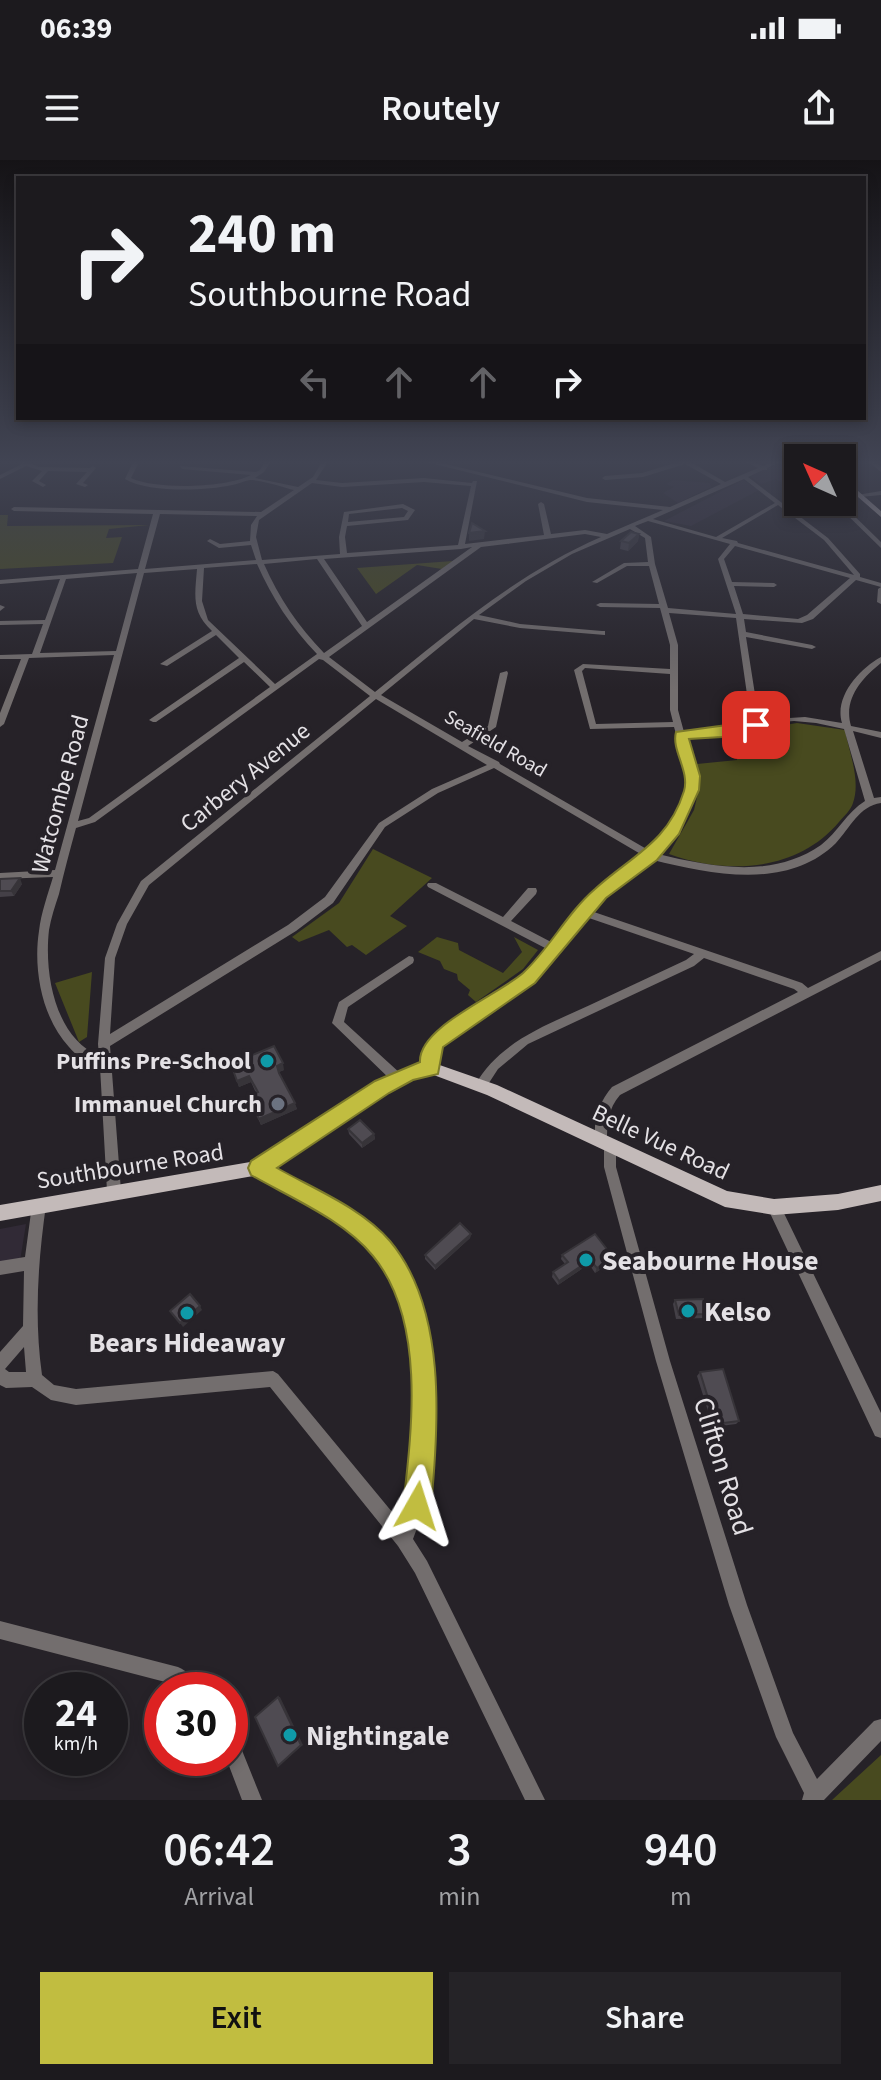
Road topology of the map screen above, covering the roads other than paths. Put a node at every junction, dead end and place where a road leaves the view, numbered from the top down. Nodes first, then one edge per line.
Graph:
1 (150, 537) edge
2 (253, 537) edge
3 (344, 537) edge
4 (463, 537) edge
5 (548, 537) joint
6 (551, 537) edge
7 (604, 537) edge
8 (647, 537) edge
9 (719, 537) edge
10 (823, 537) edge
11 (210, 541) dead end
12 (735, 542) junction
13 (253, 543) junction
14 (478, 545) junction
15 (461, 547) junction
16 (344, 556) junction
17 (319, 557) junction
18 (260, 562) junction
19 (652, 564) junction
20 (201, 567) junction
21 (140, 573) junction
22 (855, 578) junction
23 (63, 580) junction
24 (0, 582) edge
25 (595, 582) dead end
26 (729, 584) junction
27 (774, 585) dead end
28 (881, 587) edge
29 (881, 602) edge
30 (600, 605) dead end
31 (663, 608) junction
32 (473, 616) junction
33 (740, 617) junction
34 (48, 622) junction
35 (0, 623) edge
36 (366, 626) junction
37 (214, 633) junction
38 (602, 633) dead end
39 (742, 634) junction
40 (812, 647) dead end
41 (120, 653) junction
42 (30, 656) junction
43 (321, 656) junction
44 (0, 657) edge
45 (243, 659) junction
46 (881, 659) edge
47 (164, 664) dead end
48 (675, 672) junction
49 (504, 673) dead end
50 (275, 688) junction
51 (0, 694) edge
52 (11, 694) junction
53 (376, 696) junction
54 (153, 720) dead end
55 (0, 724) edge
56 (677, 724) junction
57 (756, 725) junction
58 (847, 729) junction
59 (879, 733) edge
60 (681, 735) junction
61 (463, 745) junction
62 (496, 764) junction
63 (876, 801) edge
64 (72, 826) junction
65 (651, 856) junction
66 (60, 873) junction
67 (0, 876) edge
68 (432, 885) dead end
69 (532, 891) dead end
70 (583, 912) junction
71 (504, 922) junction
72 (554, 948) junction
73 (703, 953) junction
74 (881, 955) edge
75 (409, 960) dead end
76 (808, 994) junction
77 (104, 1044) junction
78 (106, 1065) junction
79 (431, 1068) junction
80 (397, 1078) junction
81 (481, 1085) junction
82 (606, 1144) junction
83 (259, 1168) junction
84 (114, 1191) junction
85 (881, 1193) edge
86 (39, 1205) junction
87 (774, 1207) junction
88 (0, 1213) edge
89 (30, 1263) junction
90 (0, 1268) edge
91 (27, 1332) junction
92 (0, 1364) edge
93 (0, 1375) edge
94 (35, 1379) junction
95 (881, 1430) edge
96 (404, 1540) junction
97 (0, 1630) edge
98 (163, 1672) edge
99 (881, 1728) edge
100 (242, 1776) edge
101 (813, 1797) edge
102 (252, 1800) edge
103 (535, 1800) edge

1 - 21 street, Watcombe Road
2 - 13 street
3 - 16 street
4 - 15 street
5 - 6 street
5 - 14 street
7 - 32 street, Carbery Avenue
8 - 19 street
9 - 12 street
10 - 22 street
11 - 13 street
12 - 22 street
12 - 26 street
13 - 18 street, Seafield Road
14 - 15 street
14 - 36 street
15 - 16 street
16 - 17 street
17 - 18 street
17 - 36 street
18 - 20 street
18 - 43 street, Seafield Road
19 - 25 street
19 - 31 street
20 - 21 street
20 - 37 street
21 - 23 street
21 - 41 street, Watcombe Road
22 - 28 street
22 - 33 street
23 - 24 street
23 - 34 street
26 - 27 street
26 - 33 street
28 - 29 street
30 - 31 street
31 - 33 street
31 - 48 street
32 - 38 street
32 - 53 street, Carbery Avenue
33 - 39 street
34 - 35 street
34 - 42 street
36 - 43 street
37 - 45 street
37 - 47 street
39 - 40 street
39 - 57 street
41 - 42 street
41 - 64 street, Watcombe Road
42 - 44 street
42 - 52 street
43 - 50 street
43 - 53 street, Seafield Road
45 - 50 street
45 - 54 street
46 - 58 street
48 - 56 street
48 - 56 street
49 - 61 street
50 - 64 street
51 - 52 street
52 - 55 street
53 - 61 street, Seafield Road
53 - 77 street, Carbery Avenue
56 - 60 street
57 - 58 street
57 - 60 street
58 - 59 street
58 - 63 street
60 - 65 street
61 - 62 street, Seafield Road
62 - 65 street, Seafield Road
62 - 77 street
63 - 65 street, Seafield Road
64 - 66 street, Watcombe Road
65 - 70 street
66 - 67 street
66 - 78 street, Watcombe Road
68 - 71 street
69 - 71 street
70 - 72 street
70 - 73 street
71 - 72 street
72 - 79 street
73 - 76 street
73 - 81 street
74 - 76 street, Clifton Road
75 - 80 street
76 - 82 street, Clifton Road
77 - 78 street, Carbery Avenue
78 - 84 street, Carbery Avenue
79 - 80 main road, Southbourne Road
79 - 81 main road, Belle Vue Road
80 - 83 main road, Southbourne Road
81 - 82 main road, Belle Vue Road
82 - 87 main road, Belle Vue Road
82 - 101 street, Clifton Road
83 - 84 main road, Southbourne Road
83 - 96 street
84 - 86 main road, Southbourne Road
85 - 87 main road, Belle Vue Road
86 - 88 main road, Southbourne Road
86 - 89 street
87 - 95 street
89 - 90 street
89 - 91 street
91 - 92 street
91 - 94 street
93 - 94 street
94 - 96 street
96 - 103 street
97 - 98 street
99 - 101 street
100 - 102 street

